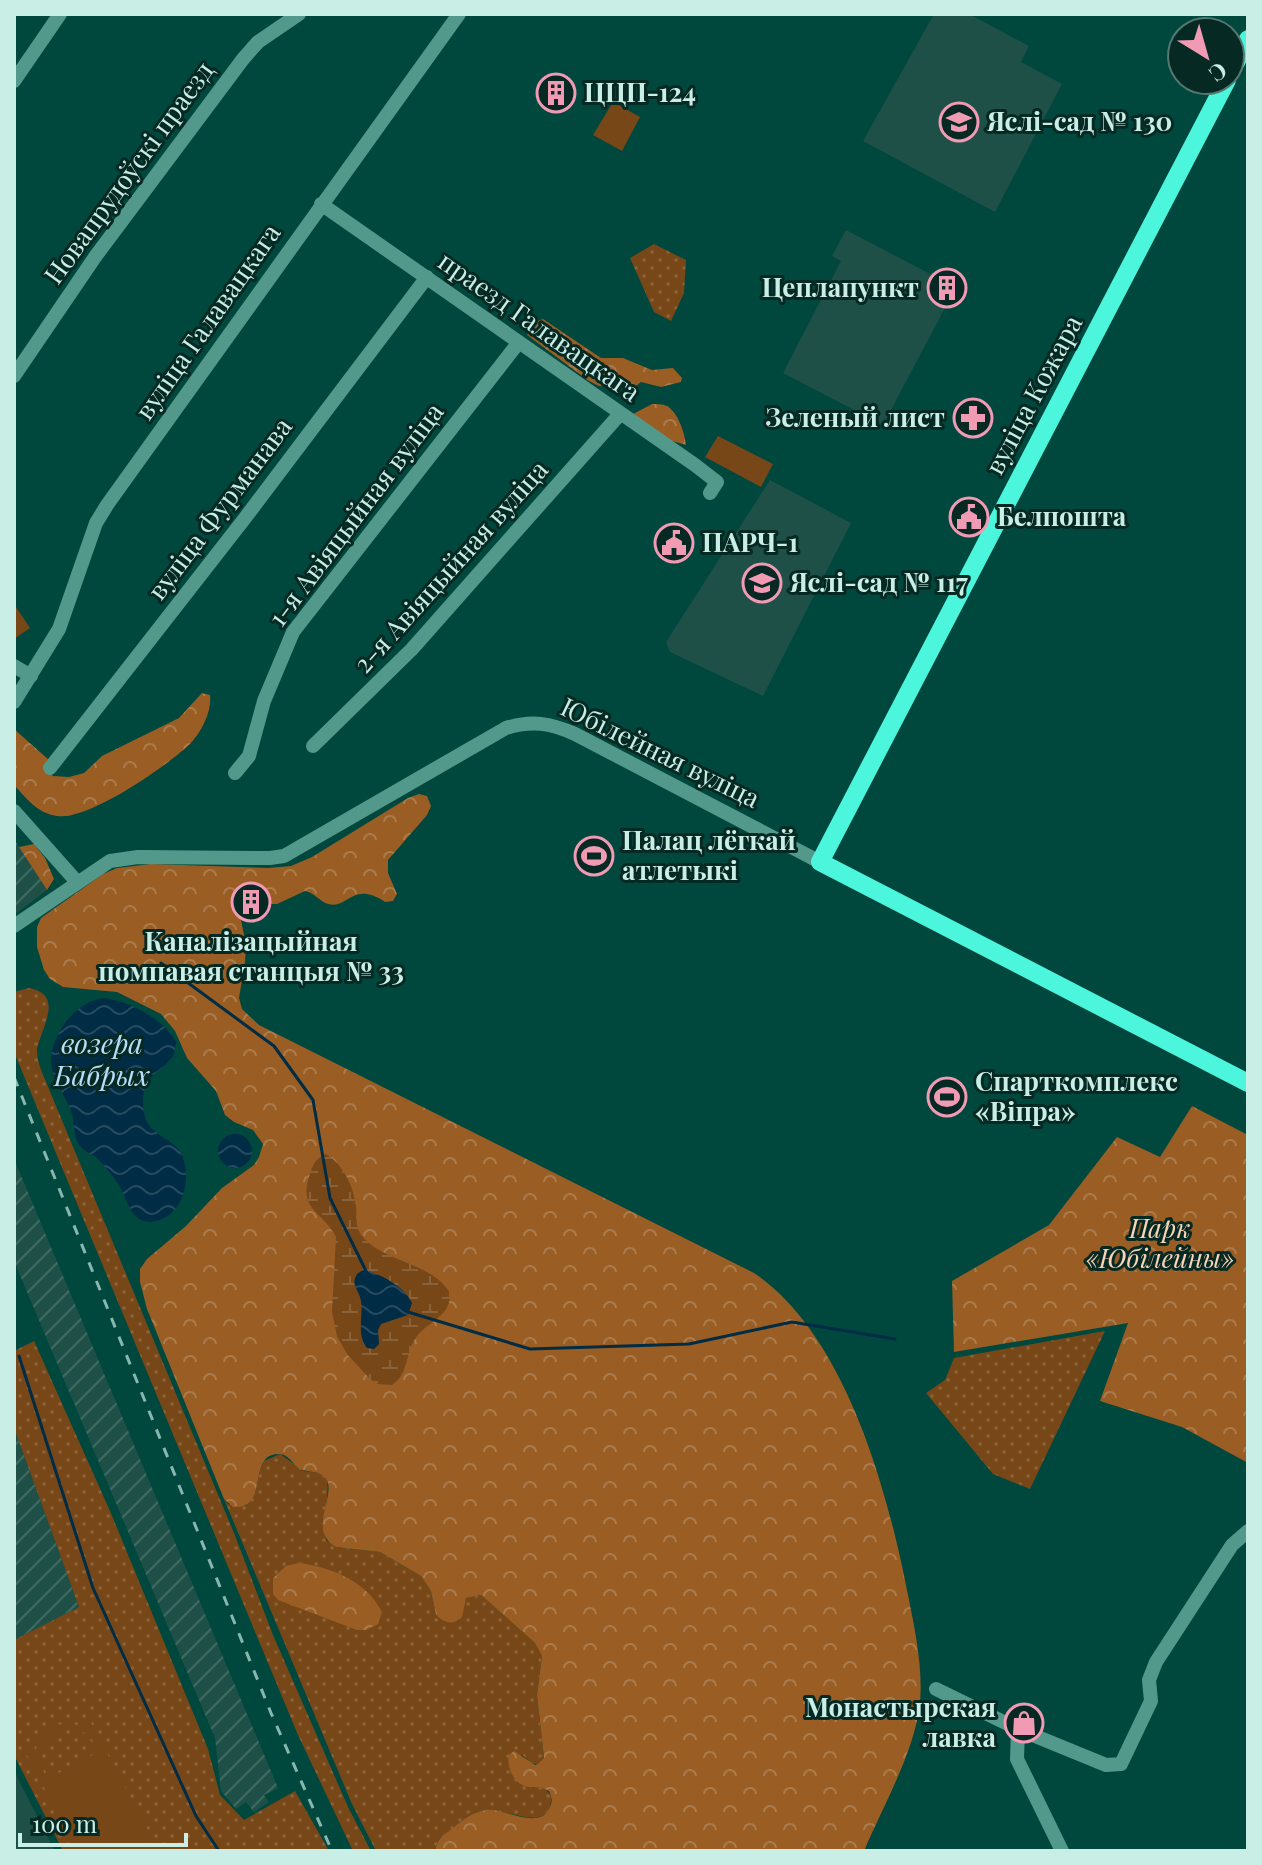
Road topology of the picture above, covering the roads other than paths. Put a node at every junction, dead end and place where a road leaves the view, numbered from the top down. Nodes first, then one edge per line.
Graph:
1 (60, 14) edge
2 (299, 14) edge
3 (459, 14) edge
4 (14, 81) edge
5 (1219, 96) edge
6 (321, 204) junction
7 (427, 277) junction
8 (519, 342) junction
9 (14, 376) edge
10 (620, 414) junction
11 (710, 493) dead end
12 (14, 666) edge
13 (31, 676) junction
14 (14, 702) edge
15 (313, 746) dead end
16 (50, 768) dead end
17 (235, 773) dead end
18 (14, 811) edge
19 (820, 862) junction
20 (77, 882) junction
21 (14, 926) edge
22 (1248, 1083) edge
23 (1248, 1531) edge
24 (936, 1689) dead end
25 (1018, 1729) junction
26 (1062, 1851) edge

1 - 4 street
2 - 9 street, Новапрудоўскі праезд
3 - 6 street, вуліца Галавацкага
5 - 19 main road, вуліца Кожара
6 - 7 street, праезд Галавацкага
6 - 13 street, вуліца Галавацкага
7 - 8 street, праезд Галавацкага
7 - 16 street, вуліца Фурманава
8 - 10 street, праезд Галавацкага
8 - 17 street, 1-я Авіяцыйная вуліца
10 - 11 street, праезд Галавацкага
10 - 15 street, 2-я Авіяцыйная вуліца
12 - 13 street
13 - 14 street, вуліца Галавацкага
18 - 20 street
19 - 20 street, Юбілейная вуліца
19 - 22 main road, Юбілейная вуліца
20 - 21 street
23 - 25 street
24 - 25 street
25 - 26 street

